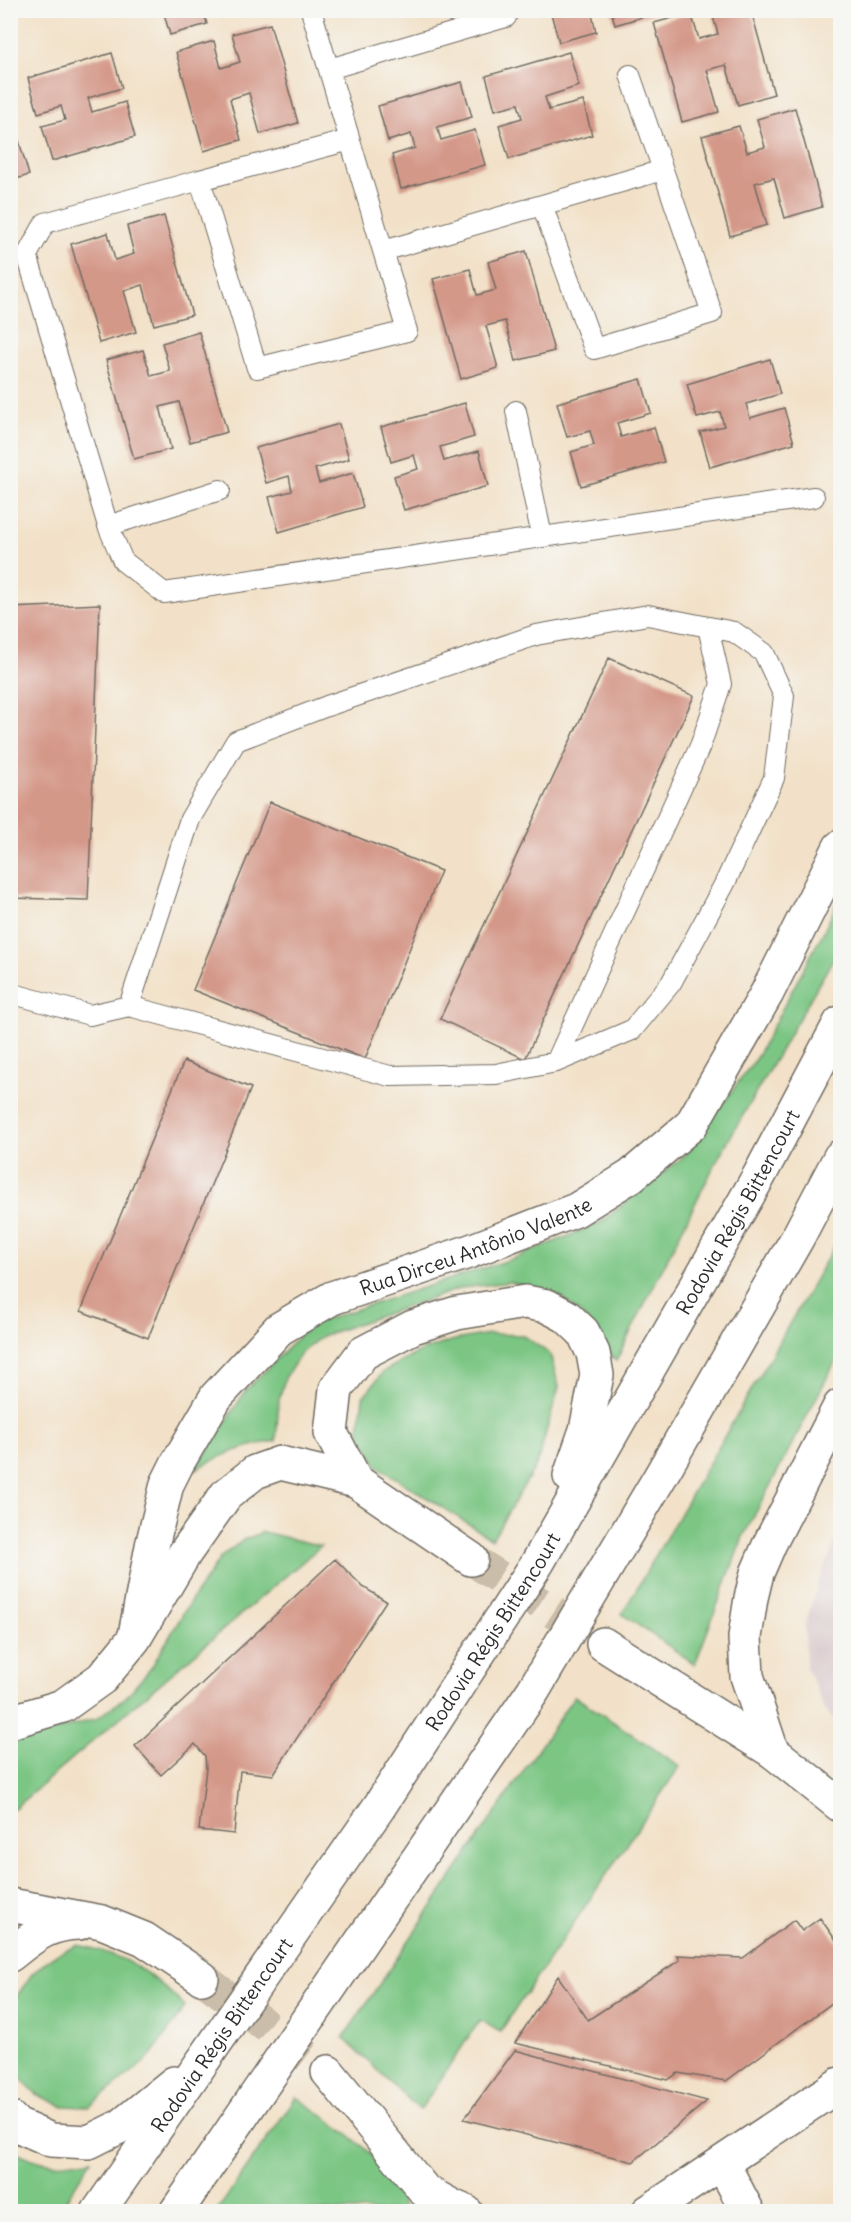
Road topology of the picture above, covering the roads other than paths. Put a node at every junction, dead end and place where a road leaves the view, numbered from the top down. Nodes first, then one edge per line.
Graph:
1 (311, 10) edge
2 (505, 10) edge
3 (329, 69) junction
4 (630, 75) dead end
5 (350, 140) junction
6 (663, 170) junction
7 (200, 180) junction
8 (542, 205) junction
9 (383, 251) junction
10 (516, 411) dead end
11 (220, 489) dead end
12 (814, 497) dead end
13 (108, 526) junction
14 (542, 537) junction
15 (708, 627) junction
16 (840, 848) edge
17 (10, 993) edge
18 (129, 1006) junction
19 (840, 1023) edge
20 (556, 1062) junction
21 (840, 1157) edge
22 (840, 1406) edge
23 (356, 1481) junction
24 (471, 1559) tunnel mouth
25 (538, 1562) junction
26 (134, 1639) junction
27 (603, 1644) tunnel mouth
28 (10, 1722) edge
29 (772, 1751) junction
30 (840, 1805) edge
31 (10, 1905) edge
32 (102, 1922) junction
33 (10, 1955) edge
34 (202, 1978) tunnel mouth
35 (213, 2047) junction
36 (328, 2072) tunnel mouth
37 (840, 2084) edge
38 (10, 2118) edge
39 (728, 2174) dead end
40 (427, 2201) edge
41 (98, 2211) edge
42 (176, 2211) edge
43 (466, 2211) edge
44 (648, 2211) edge
45 (748, 2211) edge

1 - 3 lane
2 - 3 lane
3 - 5 lane
4 - 6 lane
5 - 7 lane
5 - 9 lane
6 - 8 lane
6 - 8 lane
7 - 9 lane
7 - 13 lane
8 - 9 lane
10 - 14 lane
11 - 13 lane
12 - 14 lane
13 - 14 lane
15 - 18 lane
15 - 20 lane
15 - 20 lane
16 - 26 main road, Rua Dirceu Antônio Valente
17 - 18 lane
18 - 20 lane
19 - 25 main road, Rodovia Régis Bittencourt
21 - 42 main road
22 - 29 main road
23 - 24 main road
23 - 25 main road
23 - 26 main road
25 - 35 main road, Rodovia Régis Bittencourt
26 - 28 main road
27 - 29 main road
29 - 30 main road
31 - 32 main road
32 - 33 main road
32 - 34 main road
35 - 38 main road
35 - 41 main road, Rodovia Régis Bittencourt
36 - 40 main road
37 - 44 main road
39 - 45 main road
40 - 43 main road

